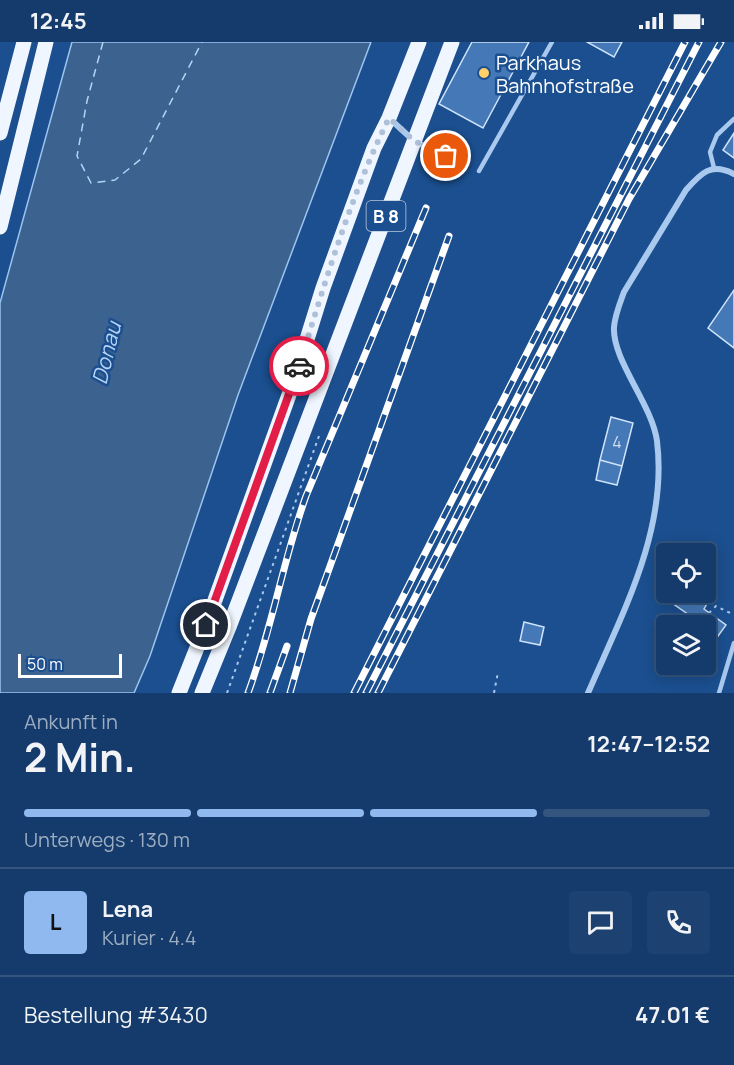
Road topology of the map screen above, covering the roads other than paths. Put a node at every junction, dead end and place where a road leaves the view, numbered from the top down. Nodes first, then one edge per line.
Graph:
1 (24, 42) edge
2 (46, 42) edge
3 (419, 42) edge
4 (452, 42) edge
5 (552, 42) edge
6 (389, 118) junction
7 (734, 119) edge
8 (0, 133) edge
9 (414, 141) junction
10 (446, 156) dead end
11 (714, 168) junction
12 (479, 171) dead end
13 (734, 174) edge
14 (0, 227) edge
15 (734, 643) edge
16 (179, 693) edge
17 (201, 693) edge
18 (588, 693) edge
19 (719, 693) edge

1 - 8 main road
2 - 14 main road
3 - 6 main road, B 8
4 - 9 main road, B 8
5 - 12 lane
6 - 9 street
6 - 16 main road, B 8
7 - 11 lane
9 - 10 street
9 - 17 main road, B 8
11 - 13 street
11 - 18 street
15 - 19 lane

